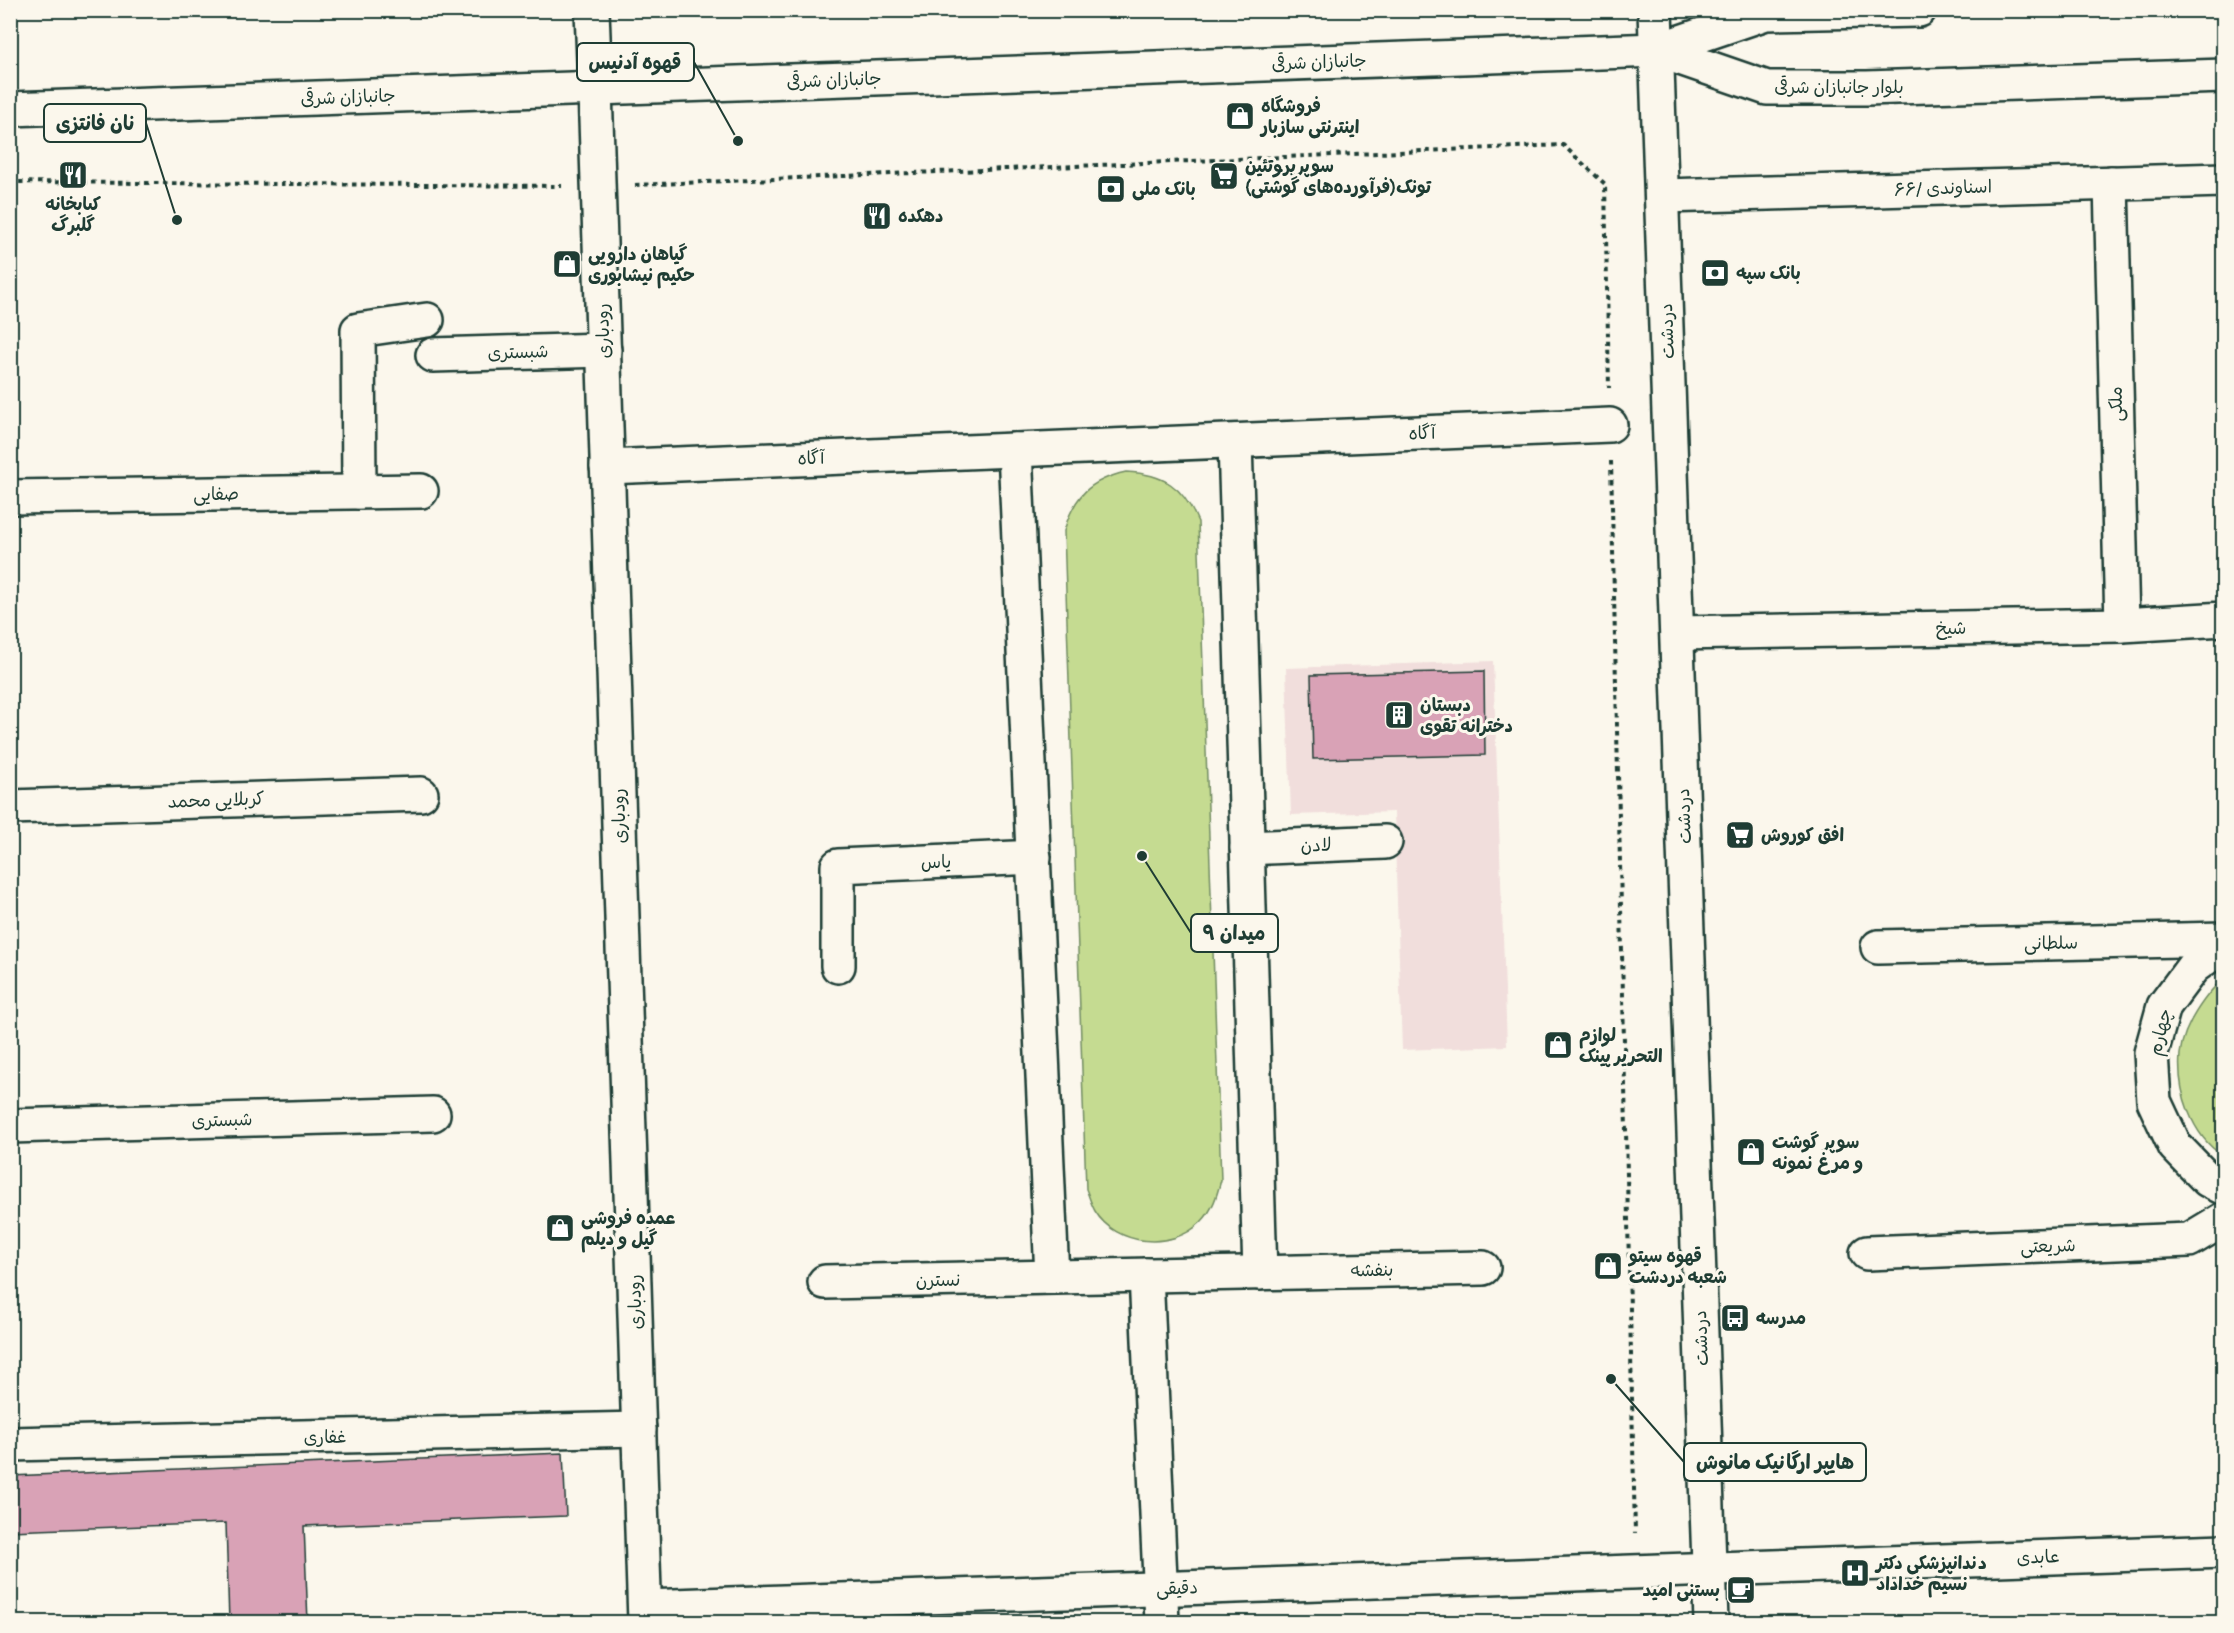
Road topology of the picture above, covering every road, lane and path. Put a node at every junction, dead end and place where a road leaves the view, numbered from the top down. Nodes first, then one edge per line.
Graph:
1 (592, 10) edge
2 (1656, 10) edge
3 (1919, 10) edge
4 (1657, 50) junction
5 (2223, 76) edge
6 (595, 89) junction
7 (10, 108) edge
8 (2223, 180) edge
9 (10, 182) edge
10 (2111, 183) junction
11 (599, 187) junction
12 (1663, 196) junction
13 (427, 320) dead end
14 (604, 350) junction
15 (433, 355) dead end
16 (1610, 425) junction
17 (1235, 441) junction
18 (1015, 450) junction
19 (607, 466) junction
20 (422, 491) dead end
21 (359, 492) junction
22 (10, 497) edge
23 (2223, 619) edge
24 (2122, 625) junction
25 (1678, 633) junction
26 (421, 794) dead end
27 (10, 807) edge
28 (1385, 842) dead end
29 (1247, 848) junction
30 (1034, 858) junction
31 (2223, 939) edge
32 (2223, 945) edge
33 (1878, 947) dead end
34 (838, 966) dead end
35 (433, 1114) dead end
36 (10, 1126) edge
37 (2223, 1188) edge
38 (2223, 1219) edge
39 (1867, 1253) dead end
40 (1483, 1268) dead end
41 (1260, 1273) junction
42 (1146, 1275) junction
43 (1052, 1277) junction
44 (825, 1282) dead end
45 (639, 1429) junction
46 (10, 1444) edge
47 (2223, 1551) edge
48 (1709, 1568) junction
49 (1635, 1570) junction
50 (1160, 1588) junction
51 (645, 1615) edge
52 (1162, 1623) edge
53 (1711, 1623) edge

1 - 6 street, رودباری
2 - 4 street, دردشت
3 - 4 street
4 - 5 street, بلوار جانبازان شرقی
4 - 6 street, جانبازان شرقی
4 - 12 street, دردشت
6 - 7 street, جانبازان شرقی
6 - 11 street, رودباری
8 - 10 street, اسناوندی /۶۶
9 - 11 path
10 - 12 street, اسناوندی /۶۶
10 - 24 street, ملکی
11 - 14 street, رودباری
11 - 16 path
12 - 25 street, دردشت
13 - 21 street
14 - 15 street, شبستری
14 - 19 street, رودباری
16 - 17 street, آگاه
16 - 49 path
17 - 18 street, آگاه
17 - 29 street
18 - 19 street, آگاه
18 - 30 street
19 - 45 street, رودباری
20 - 21 street, صفایی
21 - 22 street, صفایی
23 - 24 street, شیخ
24 - 25 street, شیخ
25 - 48 street, دردشت
26 - 27 street, کربلایی محمد
28 - 29 street, لادن
29 - 41 street
30 - 34 street, یاس
30 - 43 street
31 - 33 street, سلطانی
32 - 37 street, چهارم
35 - 36 street, شبستری
38 - 39 street, شریعتی
40 - 41 street, بنفشه
41 - 42 street, بنفشه
42 - 43 street, نسترن
42 - 50 street
43 - 44 street, نسترن
45 - 46 street, غفاری
45 - 51 street, رودباری
47 - 48 street, عابدی
48 - 49 street, دقیقی
48 - 53 street, دردشت
49 - 50 street, دقیقی
50 - 51 street, دقیقی
50 - 52 street

